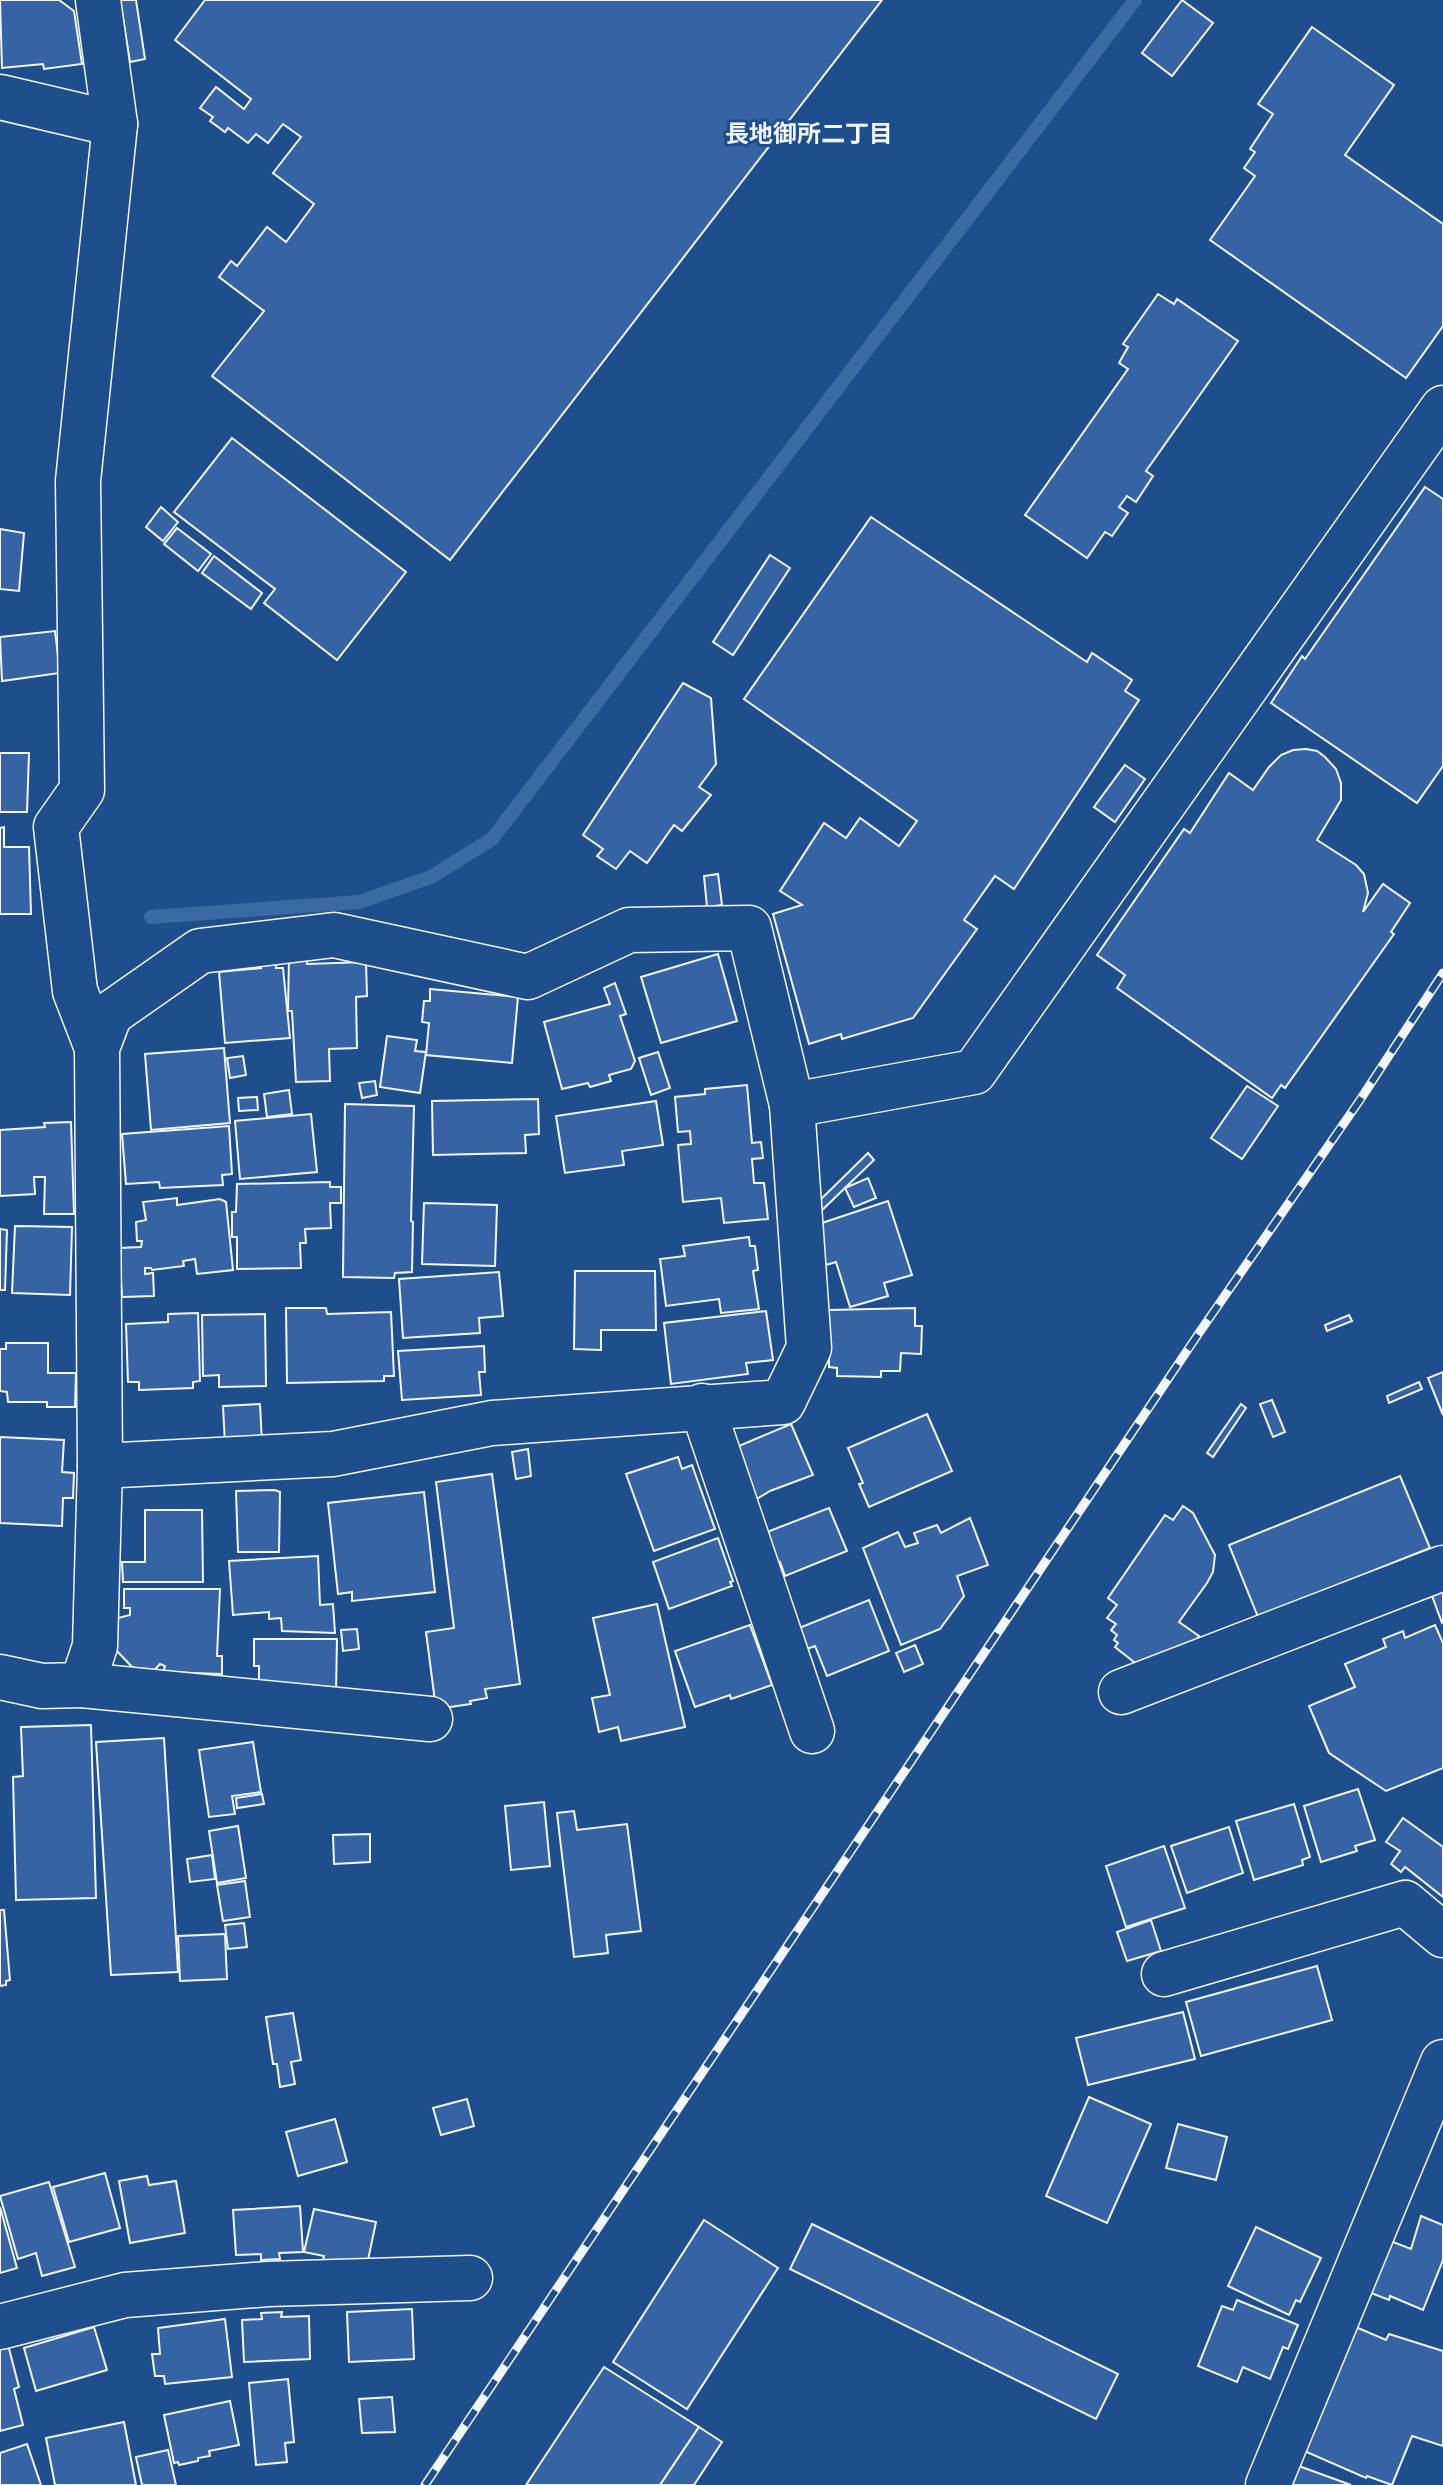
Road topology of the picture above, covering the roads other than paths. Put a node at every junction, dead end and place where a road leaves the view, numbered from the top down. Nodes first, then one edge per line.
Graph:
1 (98, 0) edge
2 (0, 97) edge
3 (115, 124) junction
4 (1443, 408) edge
5 (97, 1048) junction
6 (792, 1105) junction
7 (702, 1406) junction
8 (100, 1466) junction
9 (1443, 1568) edge
10 (0, 1677) edge
11 (82, 1685) junction
12 (1121, 1692) dead end
13 (430, 1719) dead end
14 (812, 1731) dead end
15 (1443, 1935) edge
16 (1164, 1974) dead end
17 (1443, 2062) edge
18 (470, 2278) dead end
19 (0, 2327) edge
20 (1268, 2485) edge

1 - 3 street
2 - 3 street
3 - 5 street
4 - 6 street
5 - 6 street
5 - 8 street
6 - 7 street
7 - 8 street
7 - 14 street
8 - 11 street
9 - 12 street
10 - 11 street
11 - 13 street
15 - 16 street
17 - 20 street
18 - 19 street

